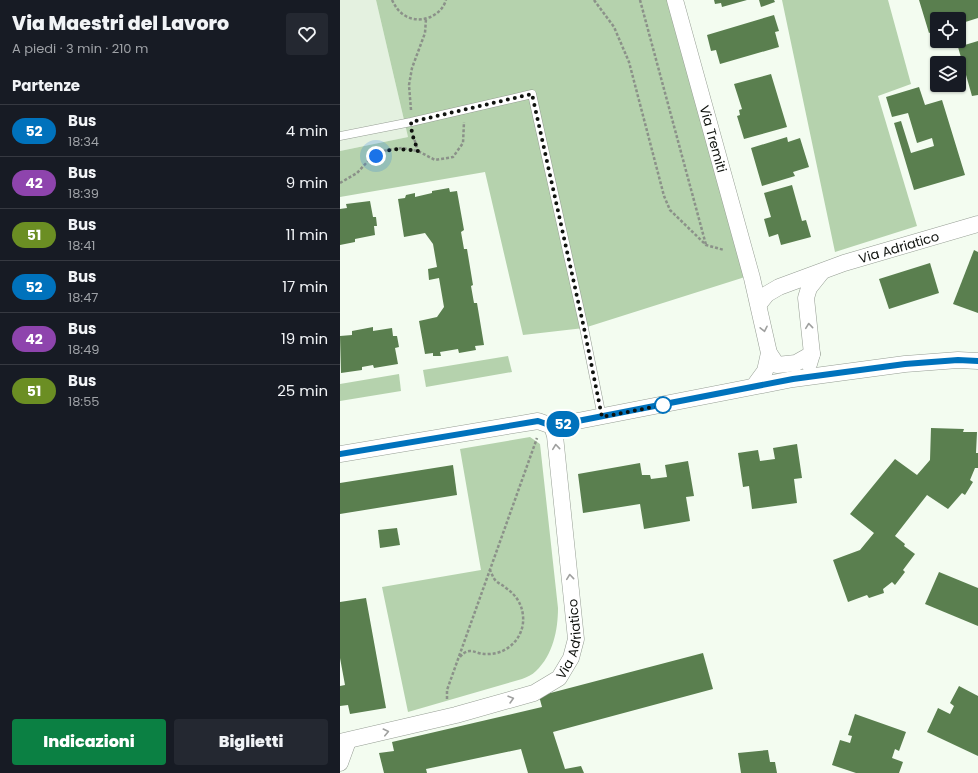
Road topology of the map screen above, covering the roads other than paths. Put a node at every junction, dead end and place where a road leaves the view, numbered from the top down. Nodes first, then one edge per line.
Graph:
1 (675, 0) edge
2 (340, 136) edge
3 (978, 224) edge
4 (821, 273) junction
5 (752, 278) junction
6 (779, 287) junction
7 (806, 298) junction
8 (759, 304) junction
9 (769, 353) junction
10 (812, 354) junction
11 (978, 361) edge
12 (834, 373) junction
13 (793, 379) junction
14 (754, 386) junction
15 (602, 417) junction
16 (552, 426) junction
17 (340, 454) edge
18 (344, 741) edge
19 (340, 764) edge

1 - 5 street, Via Tremiti
2 - 15 lane
3 - 4 street, Via Adriatico
4 - 6 street, Via Adriatico
4 - 7 street, Via Adriatico
5 - 6 street
5 - 8 street, Via Tremiti
6 - 7 street
6 - 8 street, Via Adriatico
10 -> 7 street
8 -> 9 street
9 - 10 street
9 - 14 street
10 - 12 street
10 - 13 street
11 - 12 street
12 - 13 street
13 - 14 street
14 - 15 street
15 - 16 street
16 - 17 street
18 -> 16 street, Via Adriatico
18 - 19 street

